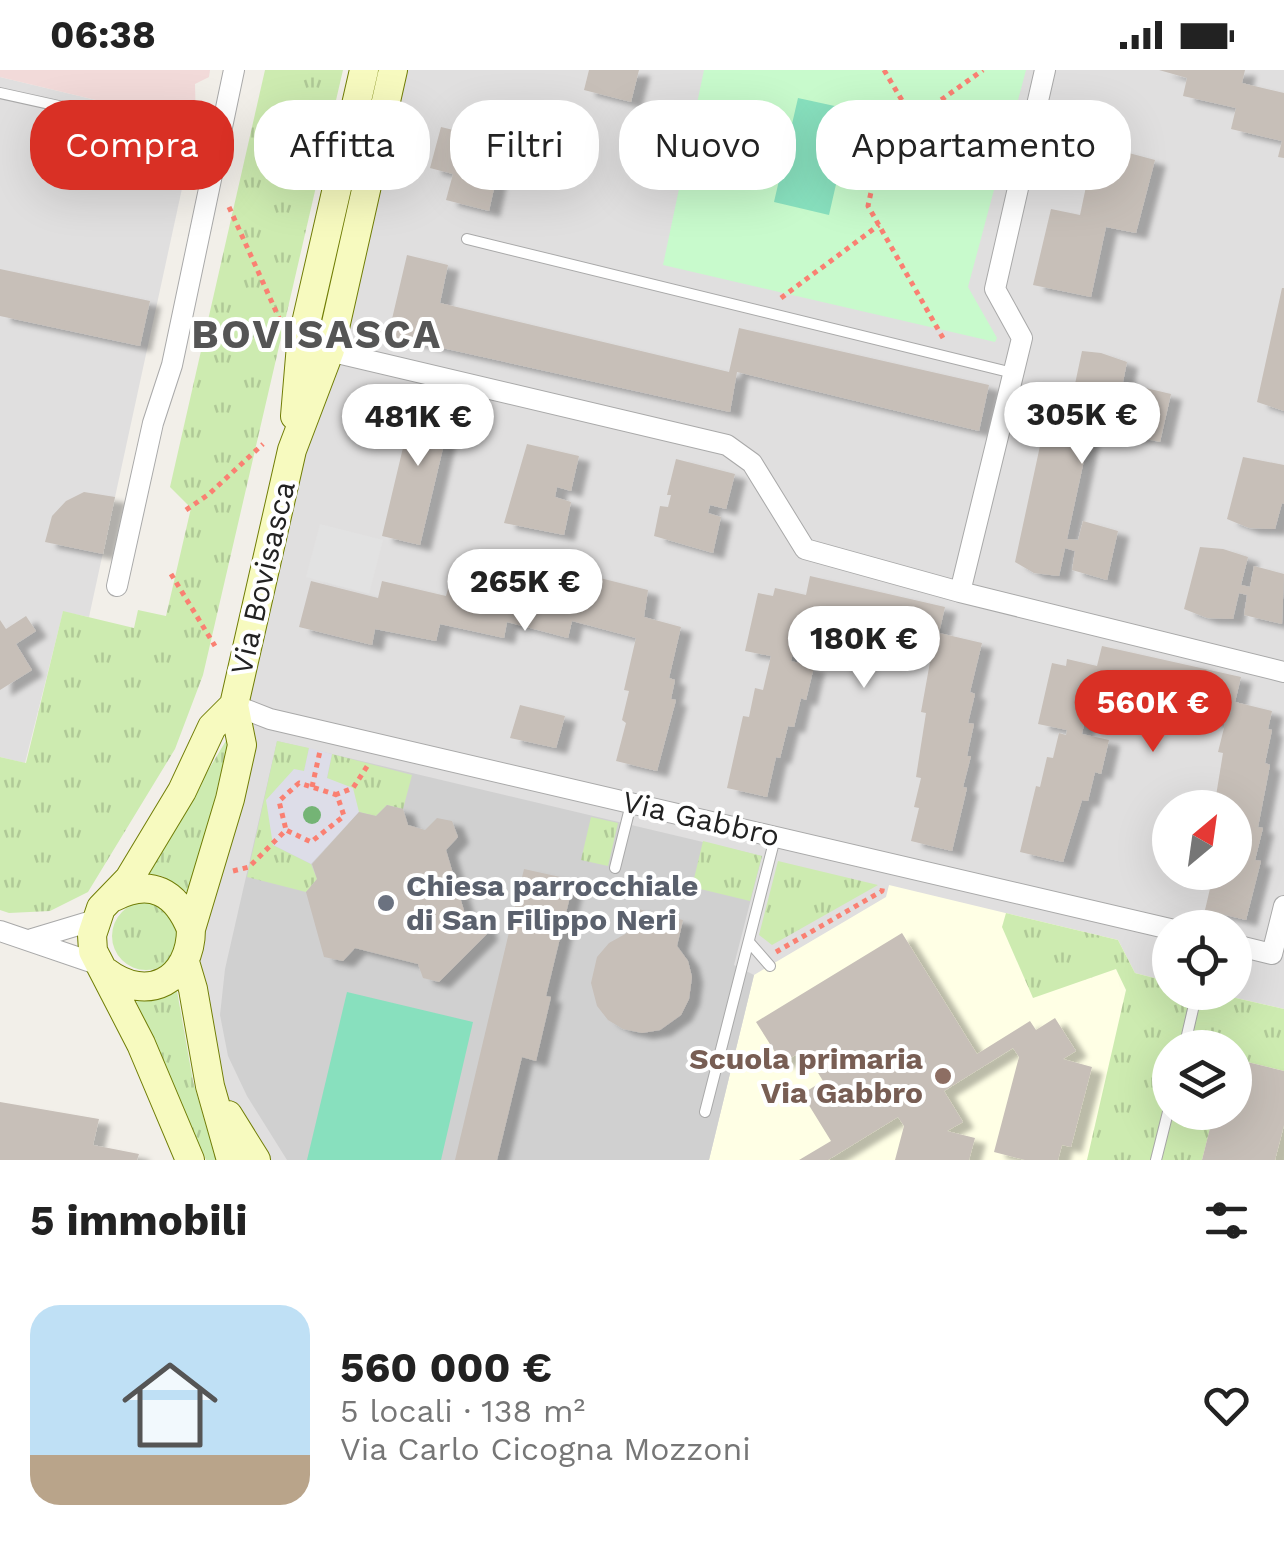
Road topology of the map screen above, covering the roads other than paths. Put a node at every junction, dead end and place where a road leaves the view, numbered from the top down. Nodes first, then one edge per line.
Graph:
1 (234, 70) edge
2 (364, 70) edge
3 (393, 70) edge
4 (1046, 70) edge
5 (0, 93) edge
6 (32, 100) edge
7 (227, 100) edge
8 (207, 190) edge
9 (467, 239) dead end
10 (301, 345) junction
11 (330, 350) junction
12 (1014, 373) junction
13 (292, 450) junction
14 (117, 586) dead end
15 (960, 592) junction
16 (1284, 672) edge
17 (234, 705) junction
18 (631, 803) junction
19 (776, 837) junction
20 (615, 868) dead end
21 (1284, 906) edge
22 (103, 909) junction
23 (1152, 925) edge
24 (191, 929) junction
25 (0, 930) edge
26 (32, 940) junction
27 (749, 942) junction
28 (1252, 948) edge
29 (1278, 955) edge
30 (185, 962) junction
31 (767, 962) road end
32 (103, 968) junction
33 (210, 1086) junction
34 (705, 1112) dead end
35 (1164, 1130) edge
36 (190, 1160) edge
37 (232, 1160) edge
38 (256, 1160) edge
39 (1156, 1160) edge

1 - 7 street
2 - 10 street, Via Bovisasca
3 - 11 street, Via Bovisasca
4 - 12 street
5 - 6 lane
8 - 14 street
9 - 12 lane
10 - 11 street
10 - 13 street, Via Bovisasca
11 - 13 street, Via Bovisasca
11 - 15 street
12 - 15 street
13 - 17 street, Via Bovisasca
15 - 16 street
17 - 18 street, Via Gabbro
17 - 22 street, Via Bovisasca
17 - 24 street, Via Bovisasca
18 - 19 street, Via Gabbro
18 - 20 lane
19 - 23 street, Via Gabbro
19 - 27 lane
21 - 29 street
22 - 24 street
22 - 26 street
22 - 32 street
24 - 30 street, Via Bovisasca
25 - 26 street
26 - 32 street
27 - 31 lane
27 - 34 lane
28 - 29 street
30 - 32 street
30 - 33 street, Via Bovisasca
32 - 36 street
33 - 37 street, Via Bovisasca
33 - 38 street
35 - 39 lane

